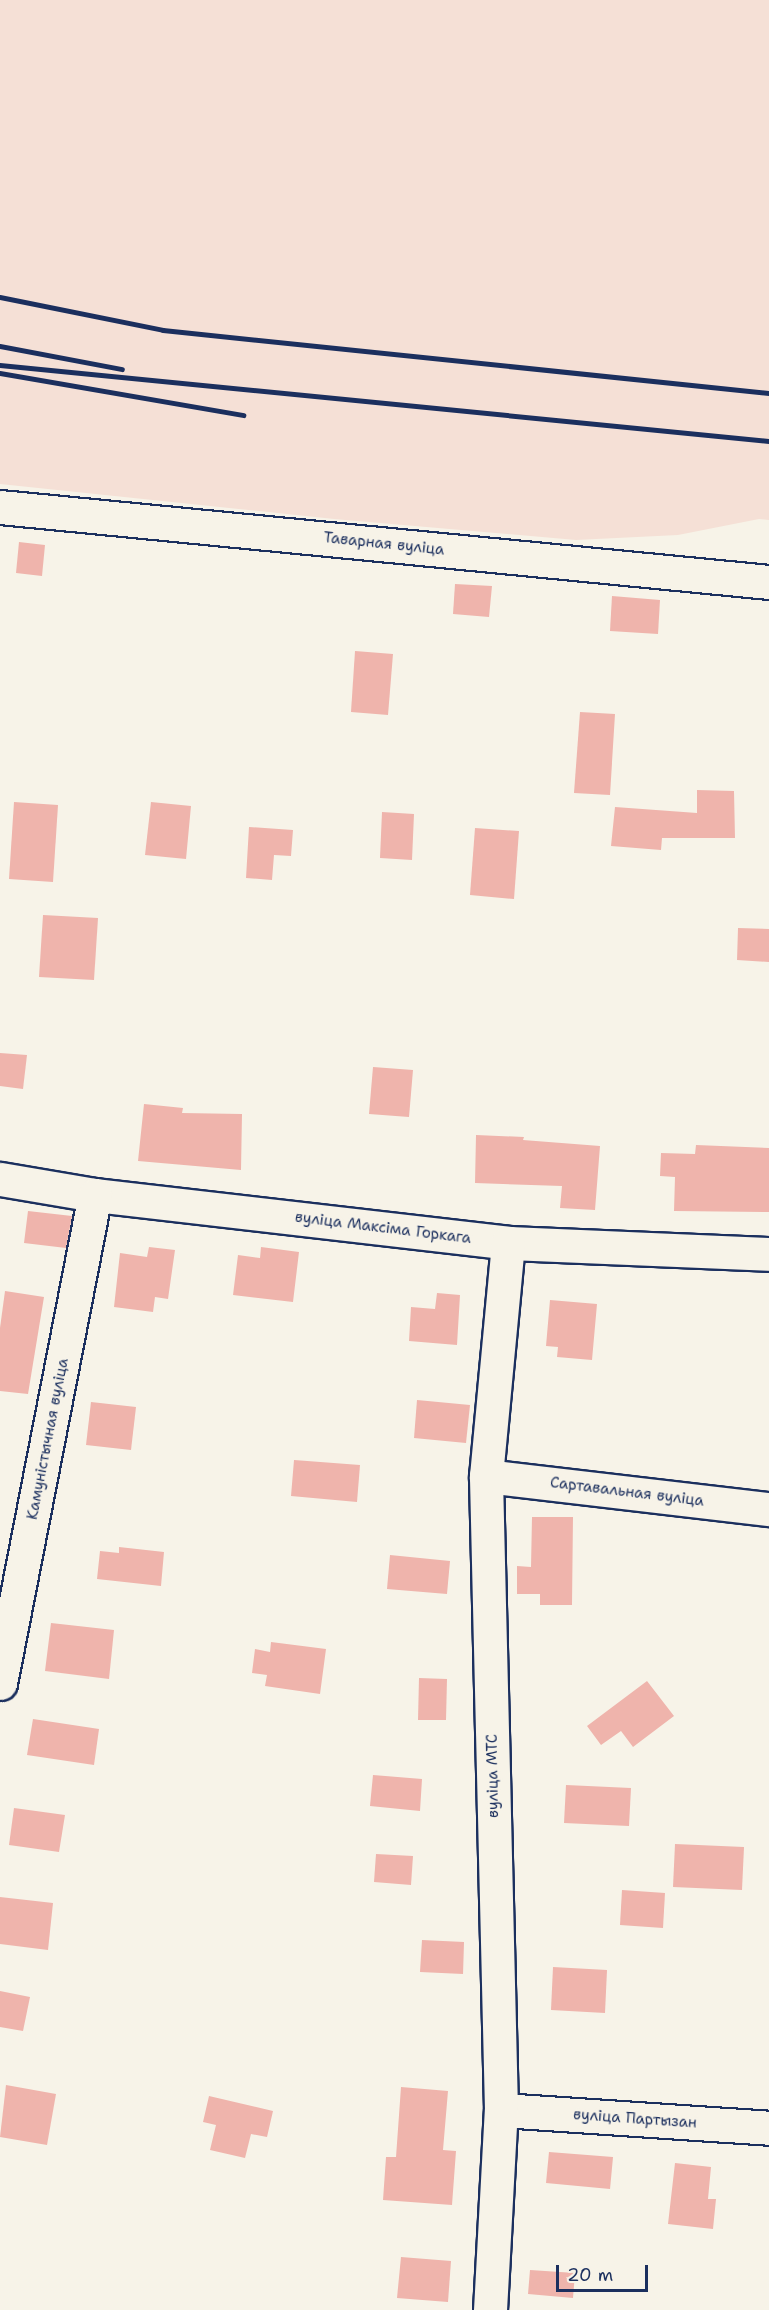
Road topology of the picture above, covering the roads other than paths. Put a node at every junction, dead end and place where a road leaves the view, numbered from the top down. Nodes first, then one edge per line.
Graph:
1 (0, 507) edge
2 (769, 582) edge
3 (0, 1179) edge
4 (95, 1195) junction
5 (508, 1243) junction
6 (769, 1254) edge
7 (486, 1476) junction
8 (769, 1509) edge
9 (0, 1683) edge
10 (501, 2110) junction
11 (769, 2128) edge
12 (490, 2310) edge

1 - 2 street, Таварная вуліца
3 - 4 street, вуліца Максіма Горкага
4 - 5 street, вуліца Максіма Горкага
4 - 9 street, Камуністычная вуліца
5 - 6 street, вуліца Максіма Горкага
5 - 7 street, вуліца МТС
7 - 8 street, Сартавальная вуліца
7 - 10 street, вуліца МТС
10 - 11 street, вуліца Партызан
10 - 12 street, вуліца МТС

